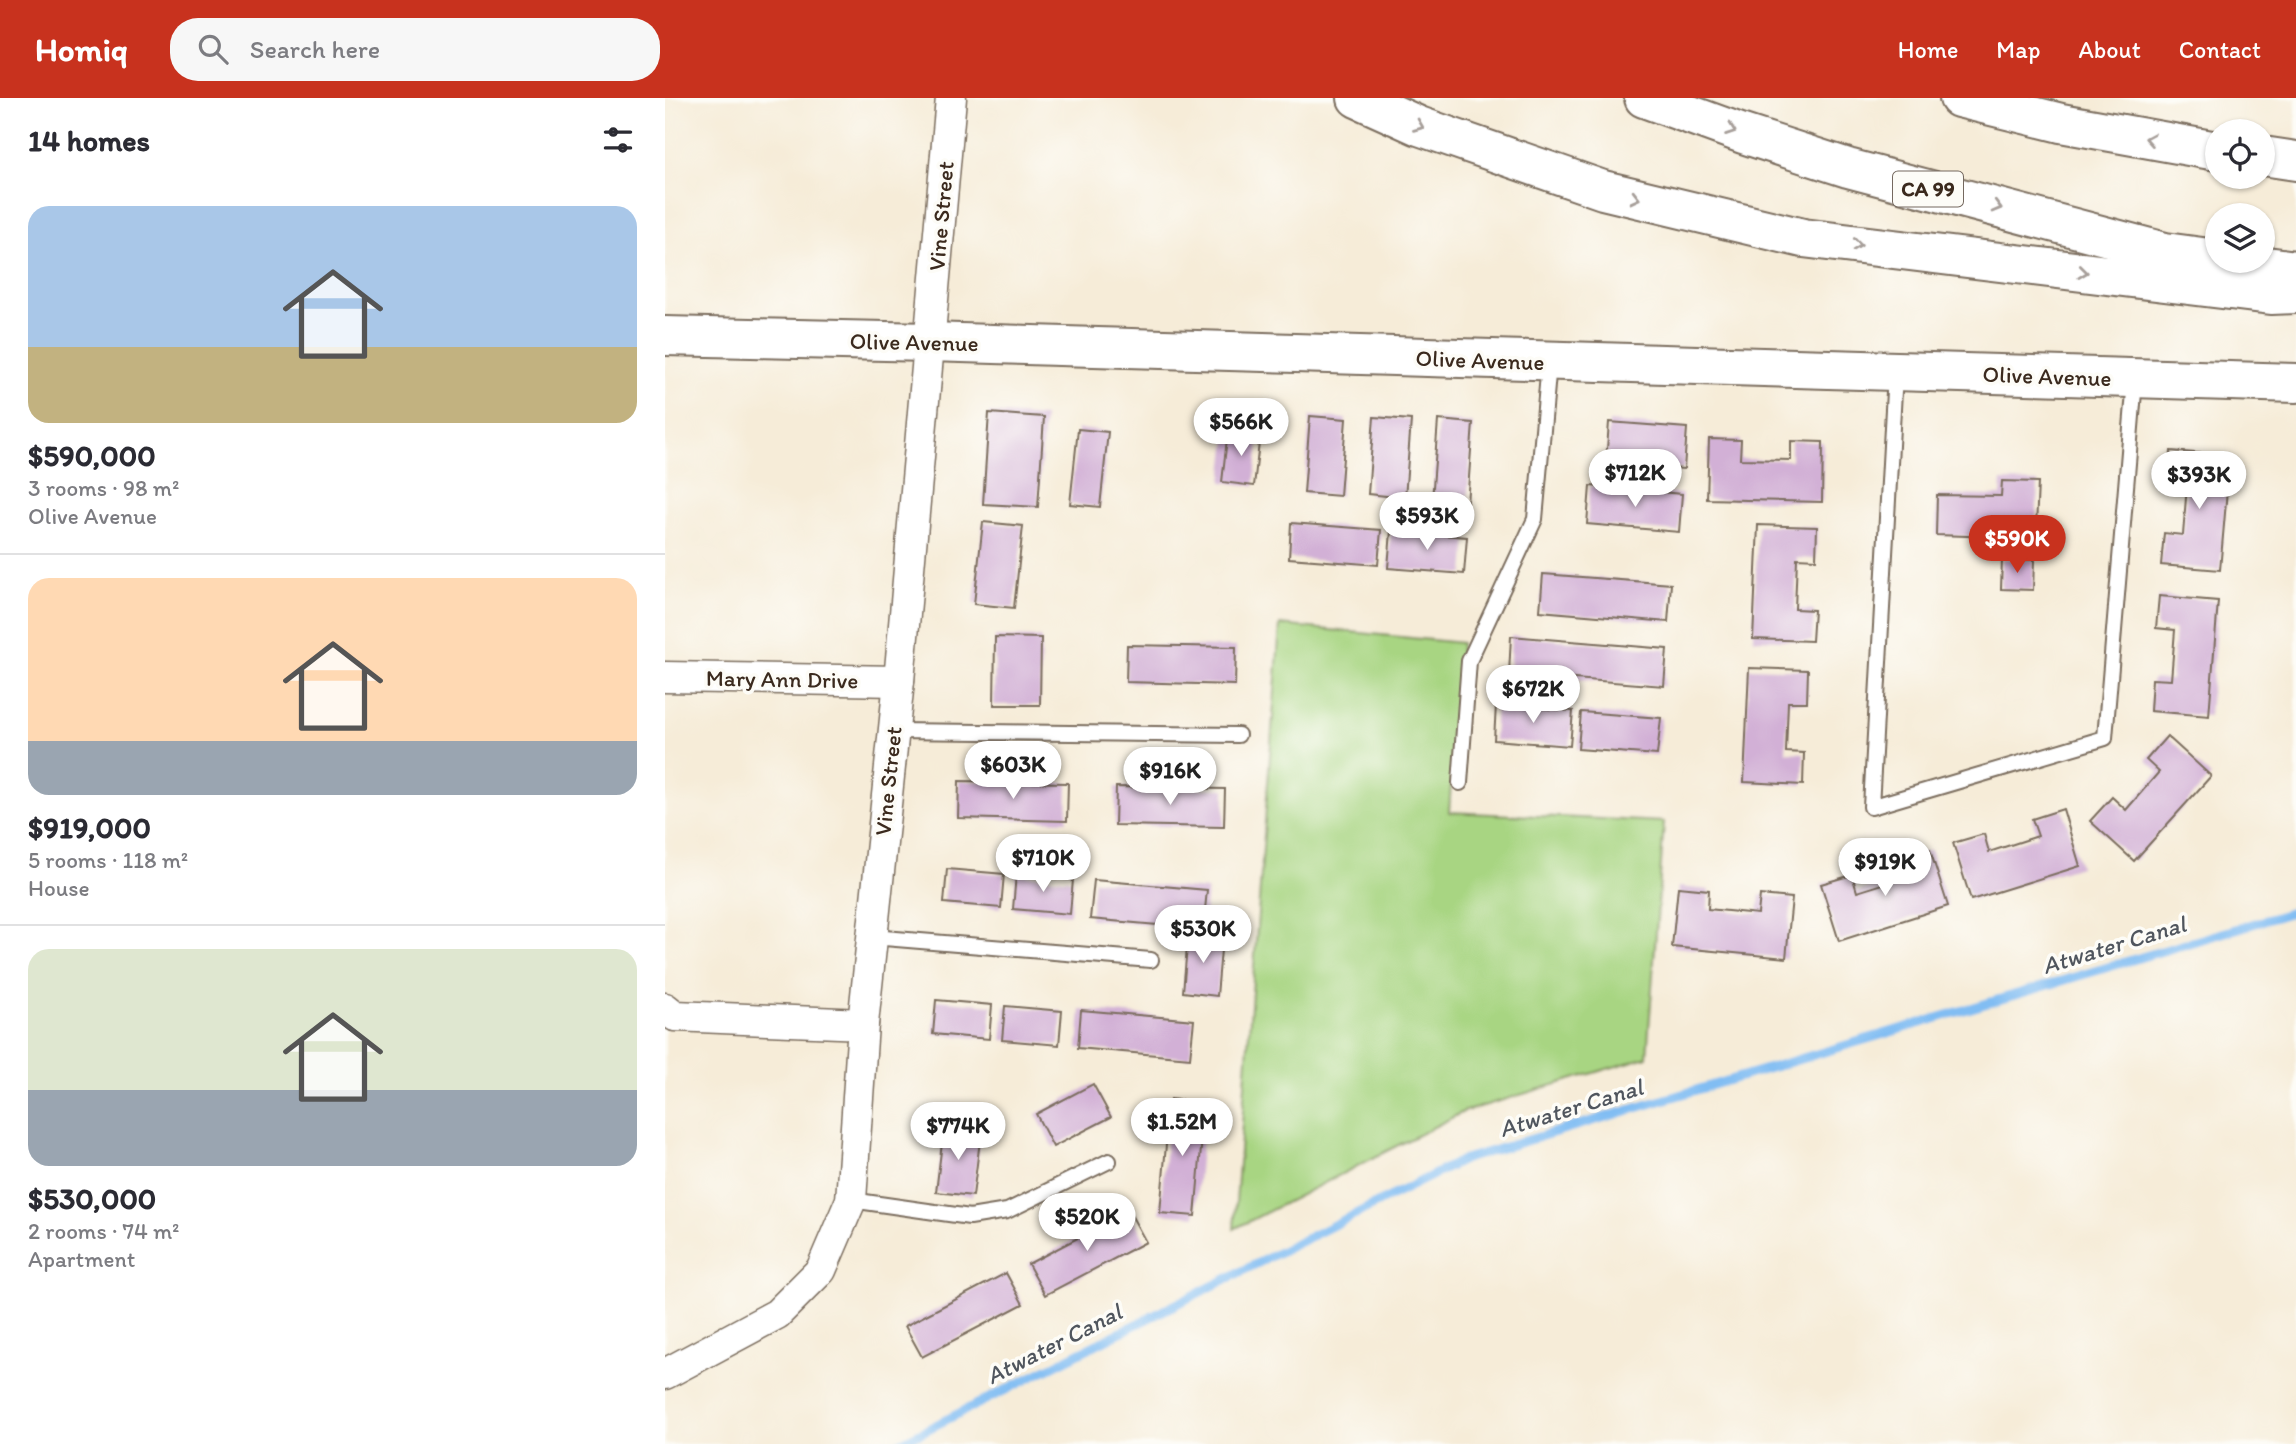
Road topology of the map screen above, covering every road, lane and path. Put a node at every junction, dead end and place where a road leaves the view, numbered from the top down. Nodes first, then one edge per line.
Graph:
1 (951, 98) edge
2 (1357, 98) edge
3 (1644, 98) edge
4 (1959, 98) edge
5 (2205, 149) edge
6 (2275, 158) edge
7 (2296, 161) edge
8 (2205, 257) edge
9 (2275, 267) edge
10 (2296, 270) edge
11 (2296, 294) edge
12 (665, 336) edge
13 (929, 342) junction
14 (1549, 362) junction
15 (1895, 372) junction
16 (2135, 379) junction
17 (2296, 383) edge
18 (665, 677) edge
19 (899, 681) junction
20 (893, 731) junction
21 (1238, 735) dead end
22 (1460, 783) dead end
23 (872, 937) junction
24 (1151, 960) dead end
25 (665, 1008) edge
26 (863, 1024) junction
27 (1109, 1161) dead end
28 (851, 1199) junction
29 (672, 1363) edge

1 - 13 street, Vine Street
2 -> 11 main road
3 -> 8 main road, CA 99
5 -> 4 main road
6 - 7 main road
9 - 10 main road
12 - 13 main road, Olive Avenue
13 - 14 main road, Olive Avenue
13 - 19 street, Vine Street
14 - 15 main road, Olive Avenue
14 - 22 lane
15 - 16 main road, Olive Avenue
15 - 16 lane
16 - 17 main road, Olive Avenue
18 - 19 street, Mary Ann Drive
19 - 20 street, Vine Street
20 - 21 lane
20 - 23 street, Vine Street
23 - 24 lane
23 - 26 street, Vine Street
25 - 26 street
26 - 28 street, Vine Street
27 - 28 lane
28 - 29 street, Vine Street

